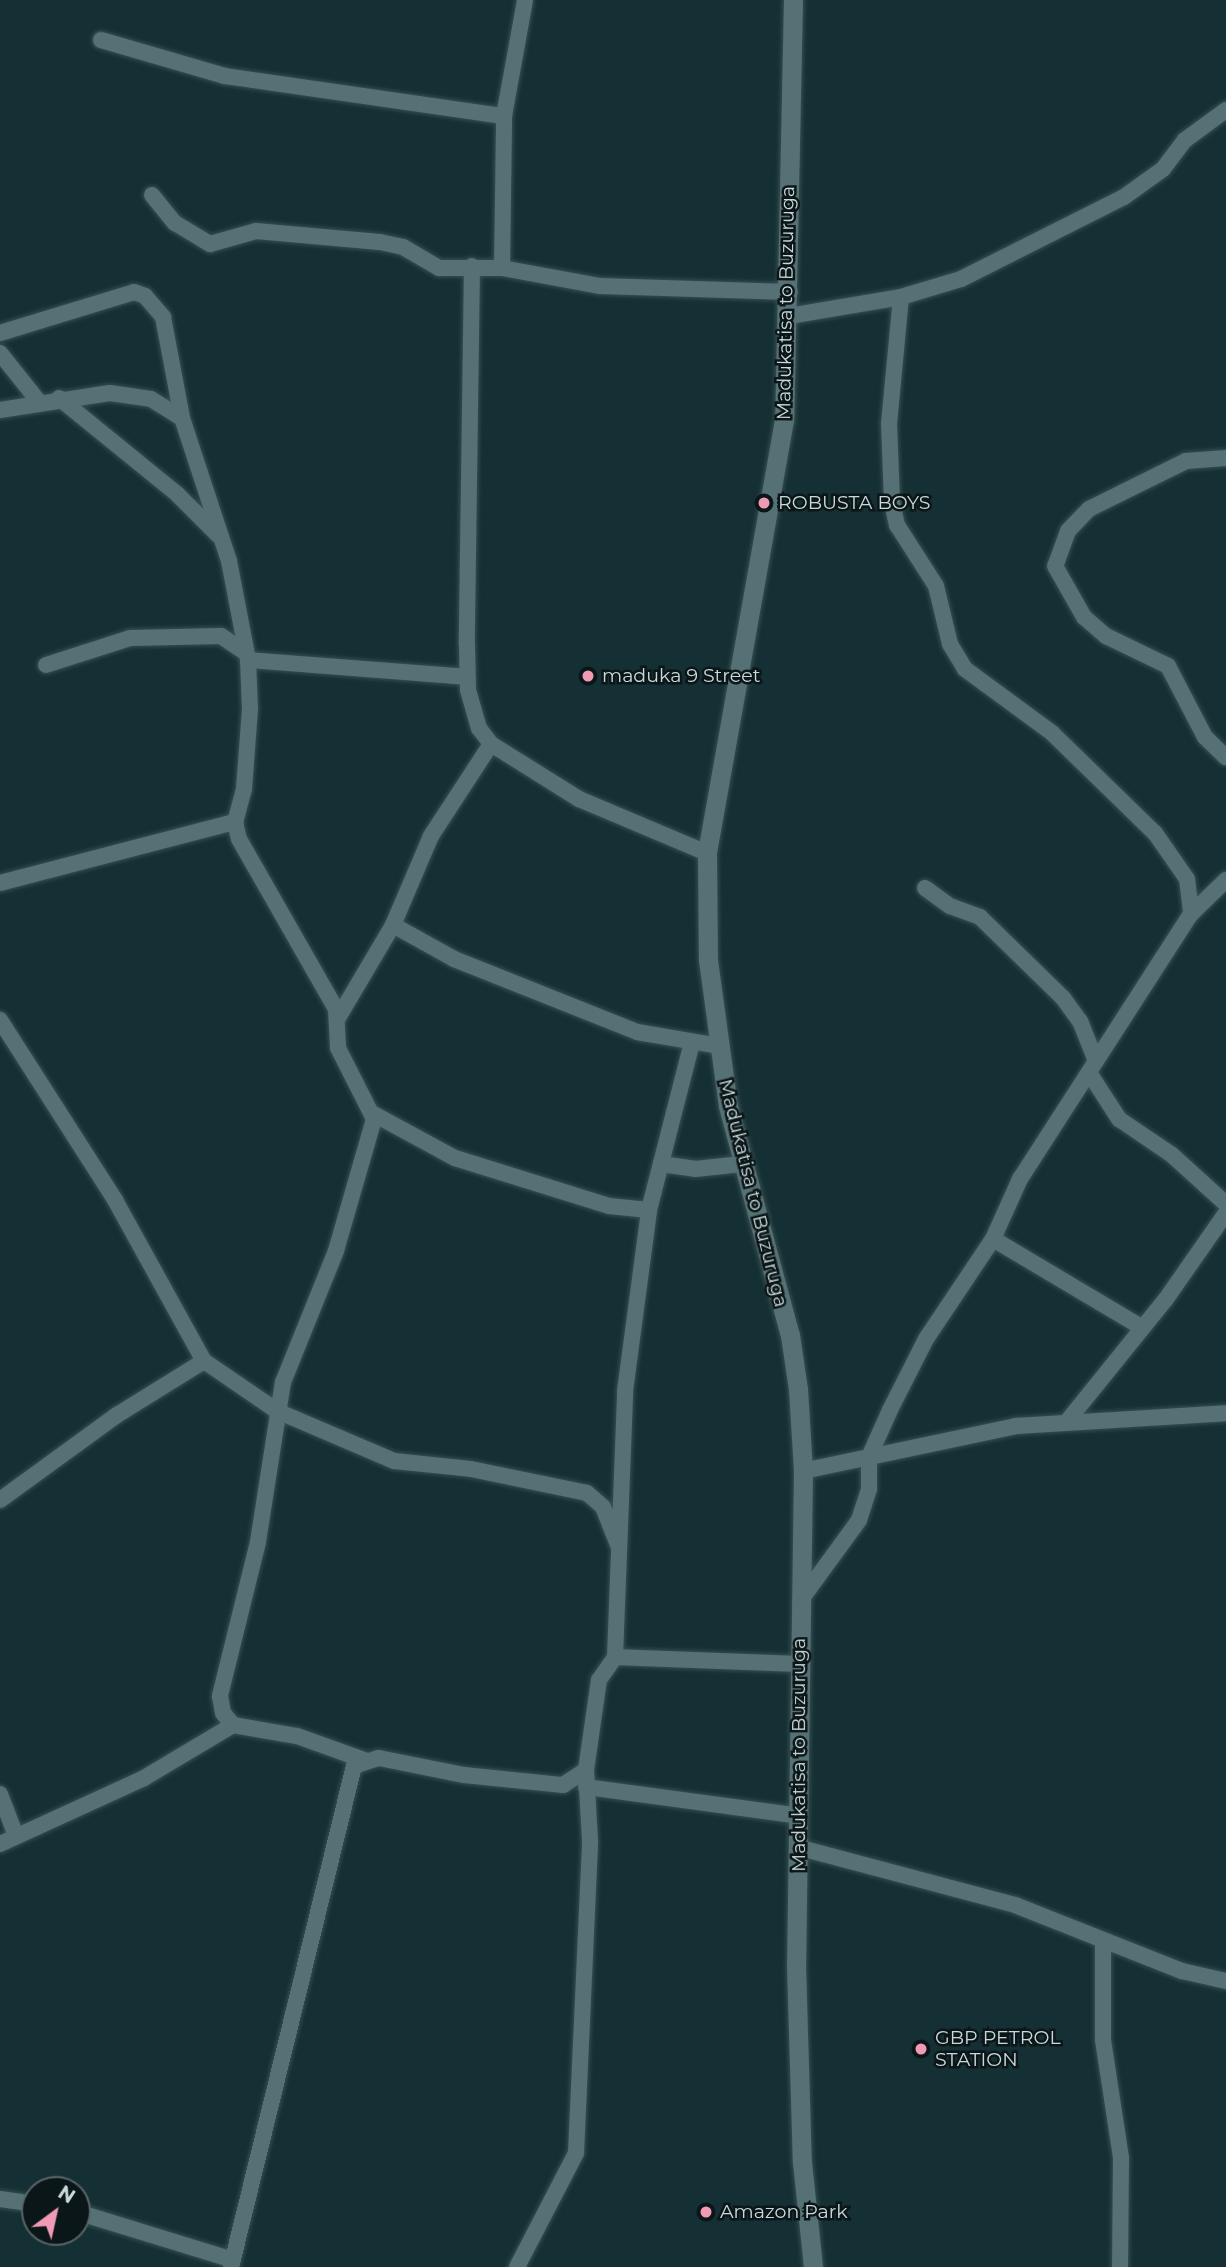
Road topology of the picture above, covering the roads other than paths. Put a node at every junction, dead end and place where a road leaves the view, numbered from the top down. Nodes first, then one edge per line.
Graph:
1 (525, 0) edge
2 (793, 0) edge
3 (101, 40) dead end
4 (1226, 110) edge
5 (504, 116) junction
6 (152, 195) dead end
7 (472, 266) junction
8 (502, 268) junction
9 (790, 292) junction
10 (901, 297) junction
11 (789, 316) junction
12 (0, 333) edge
13 (0, 353) edge
14 (59, 398) junction
15 (39, 402) junction
16 (0, 410) edge
17 (182, 418) junction
18 (1226, 458) edge
19 (222, 539) junction
20 (247, 656) junction
21 (46, 665) dead end
22 (467, 677) junction
23 (491, 744) junction
24 (1226, 757) edge
25 (235, 822) junction
26 (707, 853) junction
27 (1226, 880) edge
28 (0, 883) edge
29 (925, 888) dead end
30 (1191, 914) junction
31 (393, 925) junction
32 (338, 1018) junction
33 (0, 1020) edge
34 (691, 1046) junction
35 (719, 1046) junction
36 (1093, 1067) junction
37 (372, 1113) junction
38 (661, 1164) junction
39 (742, 1164) junction
40 (1226, 1205) edge
41 (649, 1210) junction
42 (1226, 1213) edge
43 (993, 1239) junction
44 (1141, 1327) junction
45 (205, 1361) junction
46 (277, 1411) junction
47 (1226, 1413) edge
48 (1069, 1419) junction
49 (869, 1457) junction
50 (803, 1471) junction
51 (0, 1500) edge
52 (618, 1545) junction
53 (800, 1601) junction
54 (615, 1657) junction
55 (798, 1664) junction
56 (233, 1725) junction
57 (364, 1760) junction
58 (586, 1779) junction
59 (0, 1794) edge
60 (800, 1816) junction
61 (16, 1836) junction
62 (0, 1844) edge
63 (801, 1848) junction
64 (1103, 1942) junction
65 (1226, 1980) edge
66 (0, 2199) edge
67 (21, 2202) edge
68 (91, 2218) edge
69 (232, 2263) edge
70 (517, 2267) edge
71 (813, 2267) edge
72 (1120, 2267) edge

1 - 5 street
2 - 9 main road, Madukatisa to Buzuruga
3 - 5 street
4 - 10 street
5 - 8 street
6 - 7 street
7 - 8 street
7 - 22 street
8 - 9 street
9 - 11 main road, Madukatisa to Buzuruga
10 - 11 street
10 - 30 street
11 - 26 main road, Madukatisa to Buzuruga
12 - 17 street
13 - 15 street
14 - 15 street
14 - 17 street
14 - 19 street
15 - 16 street
17 - 19 street
18 - 24 street
19 - 20 street
20 - 21 street
20 - 22 street
20 - 25 street
22 - 23 street
23 - 26 street
23 - 31 street
25 - 28 street
25 - 32 street
26 - 35 main road, Madukatisa to Buzuruga
27 - 30 street
29 - 36 street
30 - 36 street
31 - 32 street
31 - 34 street
32 - 37 street
33 - 45 street
34 - 35 street
34 - 38 street
35 - 39 main road, Madukatisa to Buzuruga
36 - 40 street
36 - 43 street
37 - 41 street
37 - 46 street
38 - 39 street
38 - 41 street
39 - 50 main road, Madukatisa to Buzuruga
41 - 52 street
42 - 44 street
43 - 44 street
43 - 49 street
44 - 48 street
45 - 46 street
45 - 51 street
46 - 52 street
46 - 56 street
47 - 48 street
48 - 49 street
49 - 50 street
49 - 53 street
50 - 53 main road, Madukatisa to Buzuruga
52 - 54 street
53 - 55 main road, Madukatisa to Buzuruga
54 - 55 street
54 - 58 street
55 - 60 main road, Madukatisa to Buzuruga
56 - 57 street
56 - 61 street
57 - 58 street
57 - 69 street
58 - 60 street
58 - 70 street
59 - 61 street
60 - 63 main road, Madukatisa to Buzuruga
61 - 62 street
63 - 64 street
63 - 71 main road, Madukatisa to Buzuruga
64 - 65 street
64 - 72 street
66 - 67 street
68 - 69 street

